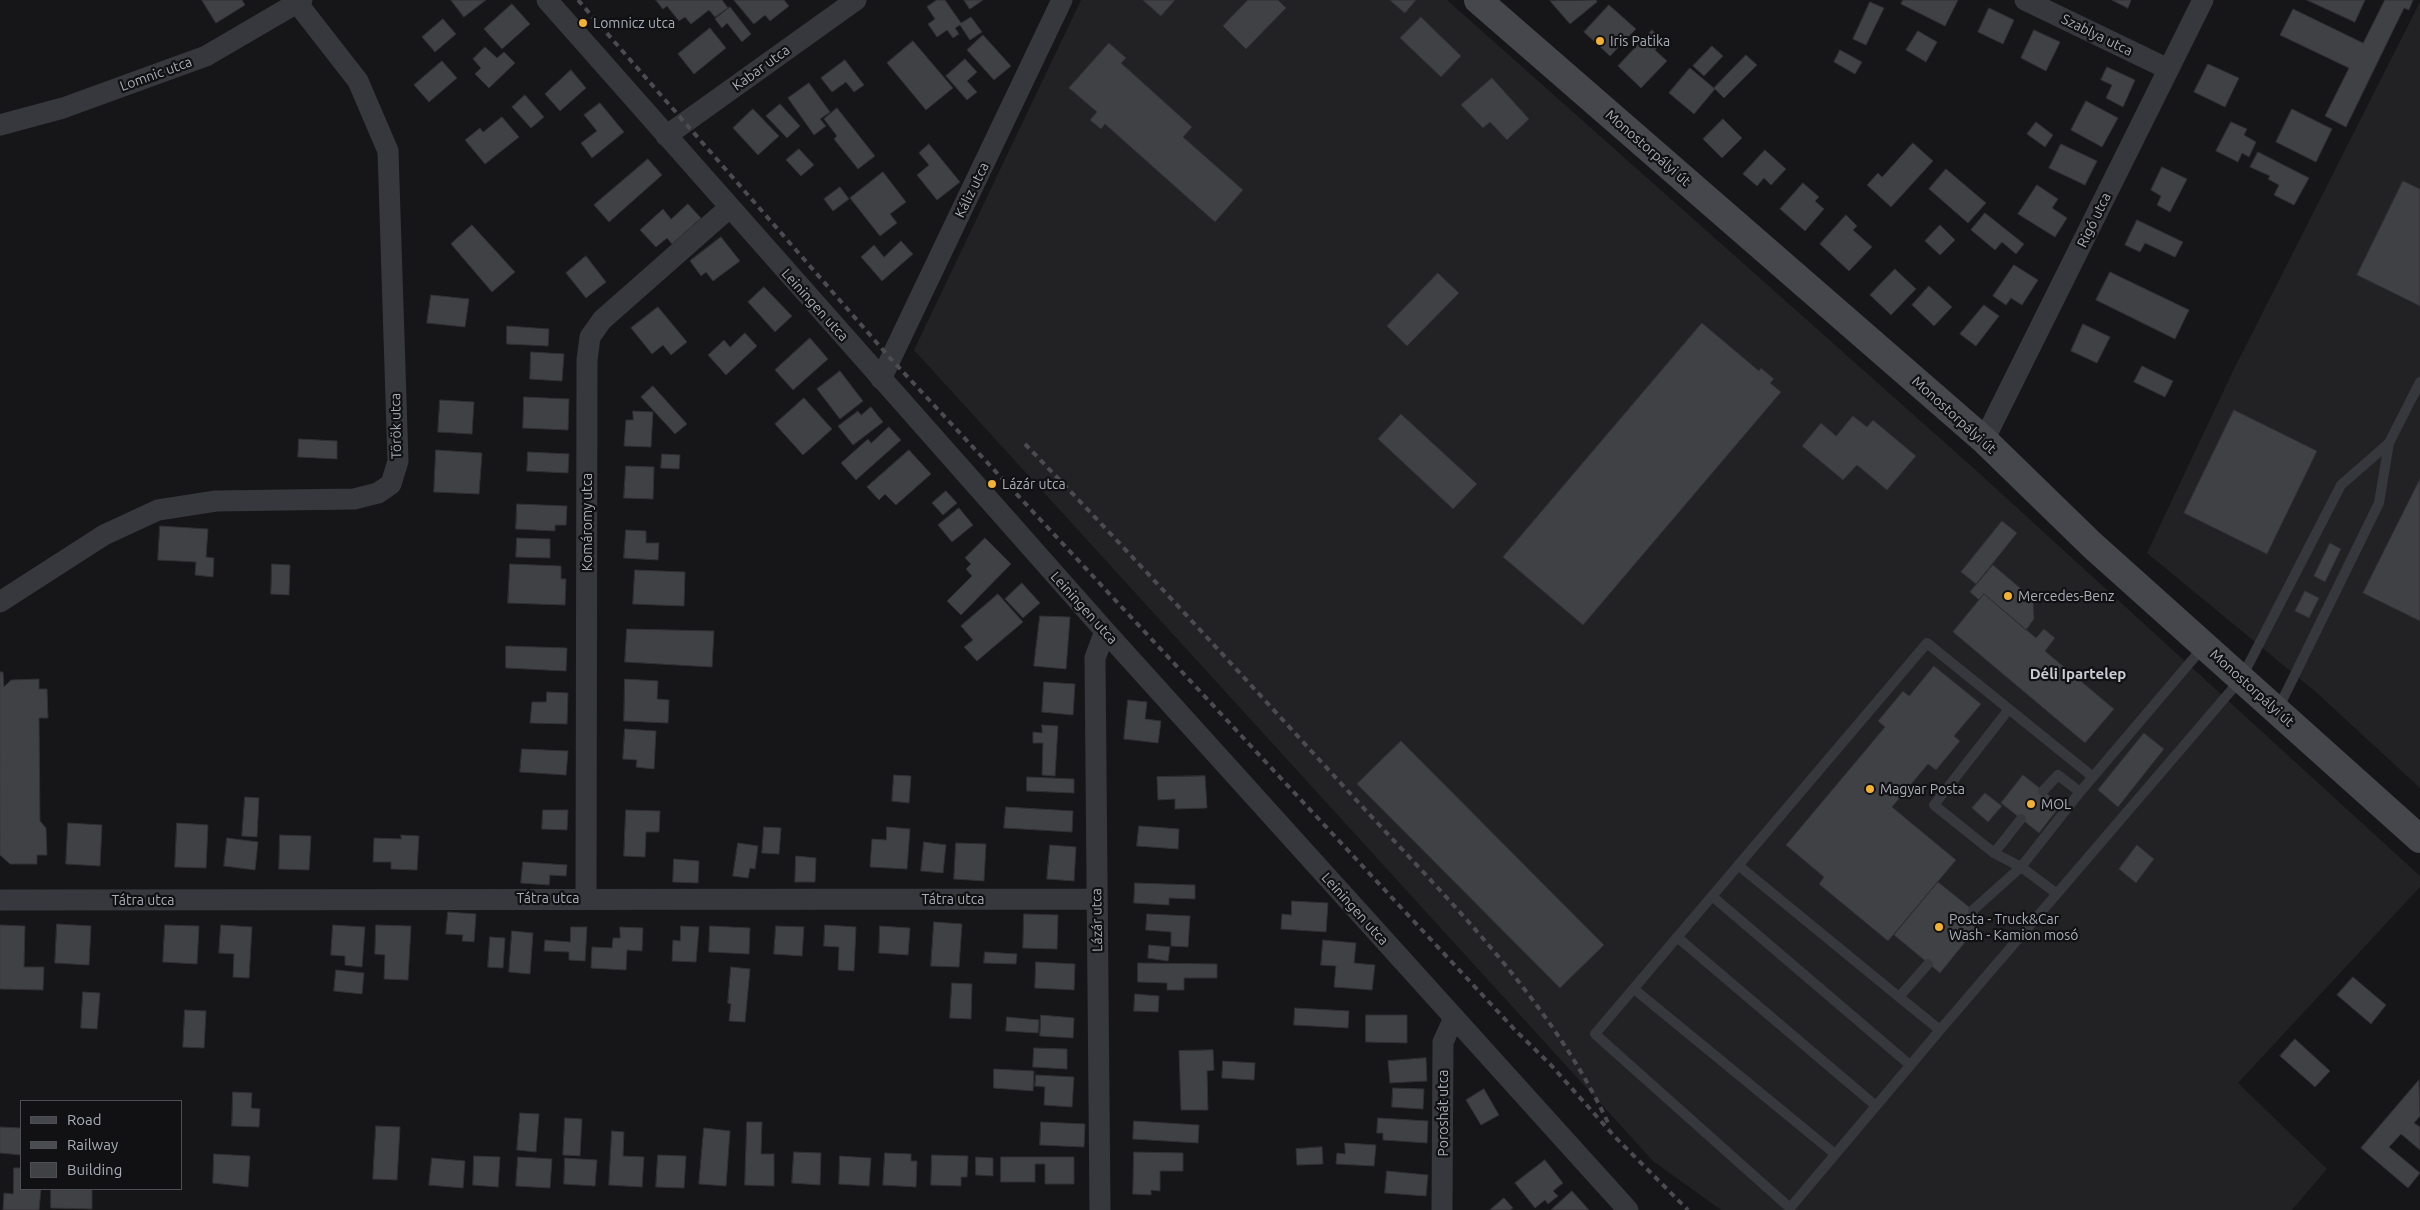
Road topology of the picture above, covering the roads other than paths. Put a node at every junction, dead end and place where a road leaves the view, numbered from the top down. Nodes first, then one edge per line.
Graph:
1 (547, 0) edge
2 (856, 0) edge
3 (1062, 0) edge
4 (1478, 0) edge
5 (2025, 0) edge
6 (2203, 0) edge
7 (300, 2) edge
8 (2168, 69) junction
9 (0, 125) edge
10 (666, 136) junction
11 (729, 208) junction
12 (881, 379) junction
13 (2420, 382) edge
14 (1984, 440) junction
15 (2389, 443) junction
16 (0, 602) edge
17 (1105, 631) junction
18 (2204, 646) junction
19 (2241, 679) junction
20 (2009, 709) junction
21 (2277, 711) junction
22 (2094, 777) junction
23 (2044, 791) dead end
24 (2080, 792) junction
25 (2021, 819) dead end
26 (2420, 839) edge
27 (1994, 853) junction
28 (1738, 865) junction
29 (2021, 867) junction
30 (2056, 893) junction
31 (1712, 896) junction
32 (586, 898) junction
33 (1097, 899) junction
34 (0, 900) edge
35 (1973, 910) dead end
36 (1678, 937) junction
37 (1928, 964) dead end
38 (1634, 989) junction
39 (1900, 997) junction
40 (1454, 1018) junction
41 (1940, 1030) junction
42 (1910, 1066) junction
43 (1876, 1106) junction
44 (1835, 1154) junction
45 (1100, 1210) edge
46 (1442, 1210) edge
47 (1628, 1210) edge

1 - 10 street, Leiningen utca
2 - 10 street, Kabar utca
3 - 12 street, Káliz utca
4 - 14 street, Monostorpályi út
5 - 8 street, Szablya utca
6 - 8 street, Rigó utca
7 - 9 street, Lomnic utca
7 - 16 street, Török utca
8 - 14 street, Rigó utca
10 - 11 street, Leiningen utca
11 - 12 street, Leiningen utca
11 - 32 street, Komáromy utca
12 - 17 street, Leiningen utca
13 - 15 lane
14 - 18 street, Monostorpályi út
15 - 19 lane
15 - 21 lane
17 - 33 street, Lázár utca
17 - 40 street, Leiningen utca
18 - 19 street, Monostorpályi út
18 - 22 lane
19 - 21 street, Monostorpályi út
19 - 30 lane
20 - 22 lane
20 - 27 lane
20 - 28 lane
21 - 26 street, Monostorpályi út
22 - 24 lane
23 - 24 lane
24 - 29 lane
25 - 27 lane
27 - 29 lane
28 - 31 lane
28 - 39 lane
29 - 30 lane
29 - 35 lane
30 - 41 lane
31 - 36 lane
31 - 42 lane
32 - 33 street, Tátra utca
32 - 34 street, Tátra utca
33 - 45 street, Lázár utca
36 - 38 lane
36 - 43 lane
37 - 39 lane
38 - 44 lane
38 - 44 lane
39 - 41 lane
40 - 46 street, Poroshát utca
40 - 47 street, Leiningen utca
41 - 42 lane
42 - 43 lane
43 - 44 lane

